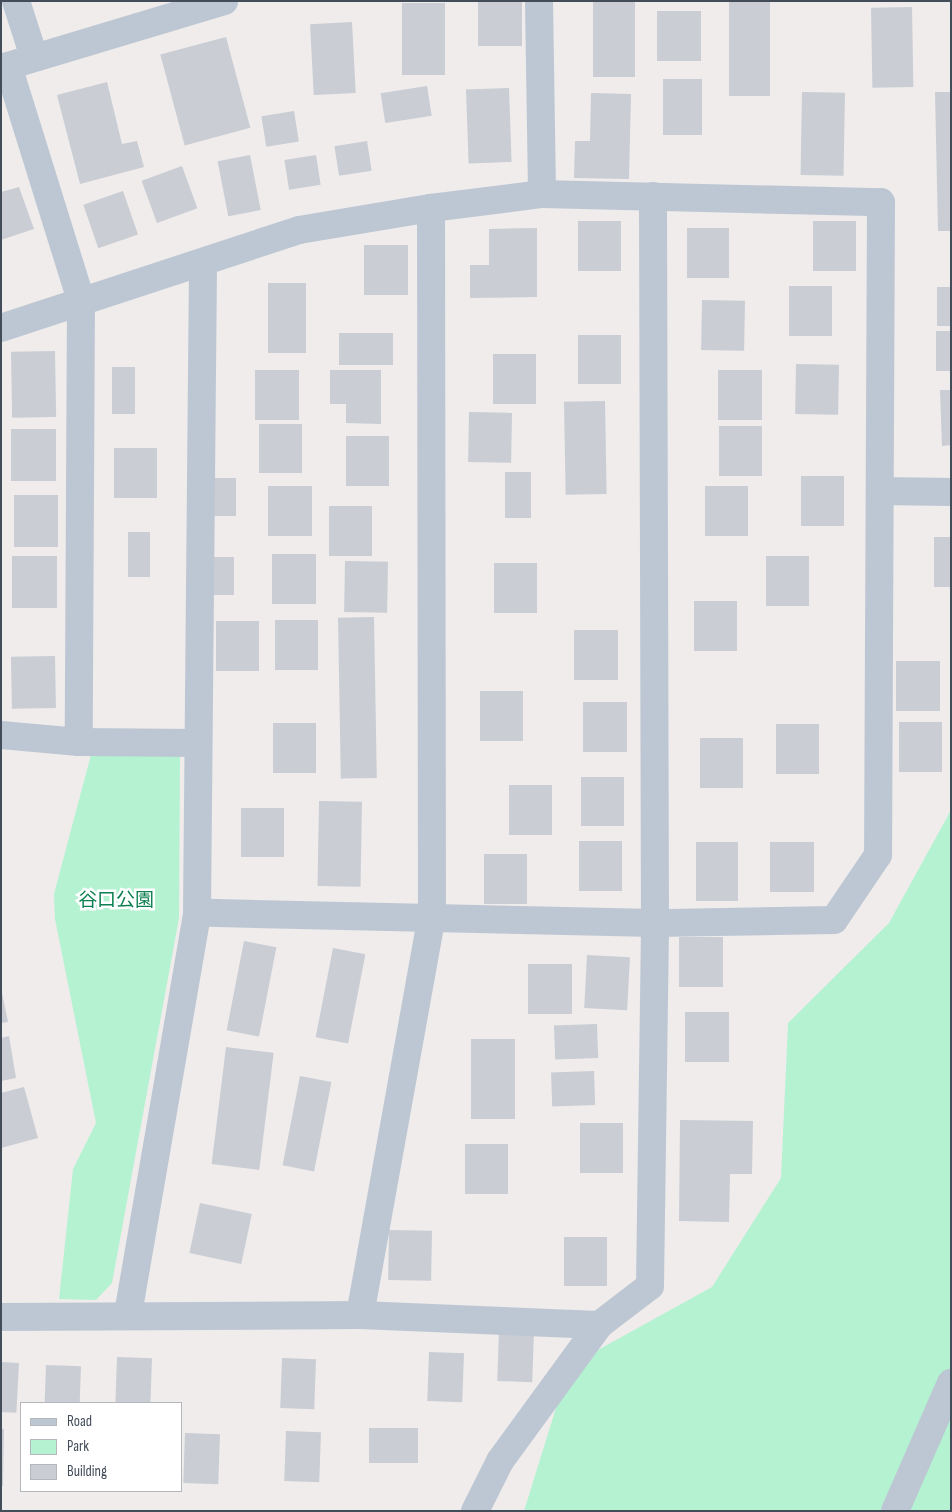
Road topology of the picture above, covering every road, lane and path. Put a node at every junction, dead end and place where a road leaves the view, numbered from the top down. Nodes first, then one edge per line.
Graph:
1 (16, 1) edge
2 (224, 1) edge
3 (539, 1) edge
4 (34, 57) junction
5 (5, 67) edge
6 (542, 194) junction
7 (653, 196) junction
8 (431, 208) junction
9 (203, 263) junction
10 (81, 300) junction
11 (1, 328) edge
12 (881, 491) junction
13 (951, 492) edge
14 (1, 735) edge
15 (79, 742) junction
16 (198, 743) junction
17 (197, 913) junction
18 (432, 916) junction
19 (655, 923) junction
20 (128, 1314) junction
21 (360, 1314) junction
22 (1, 1317) edge
23 (599, 1325) junction
24 (951, 1383) edge
25 (475, 1511) edge
26 (895, 1511) edge

1 - 4 street
2 - 4 street
3 - 6 street
4 - 5 street
5 - 10 street
6 - 7 street
6 - 8 street
7 - 12 street
7 - 19 street
8 - 9 street
8 - 18 street
9 - 10 street
9 - 16 street
10 - 11 street
10 - 15 street
12 - 13 street
12 - 19 street
14 - 15 street
15 - 16 street
16 - 17 street
17 - 18 street
17 - 20 street
18 - 19 street
18 - 21 street
19 - 23 street
20 - 21 street
20 - 22 street
21 - 23 street
23 - 25 street
24 - 26 street

